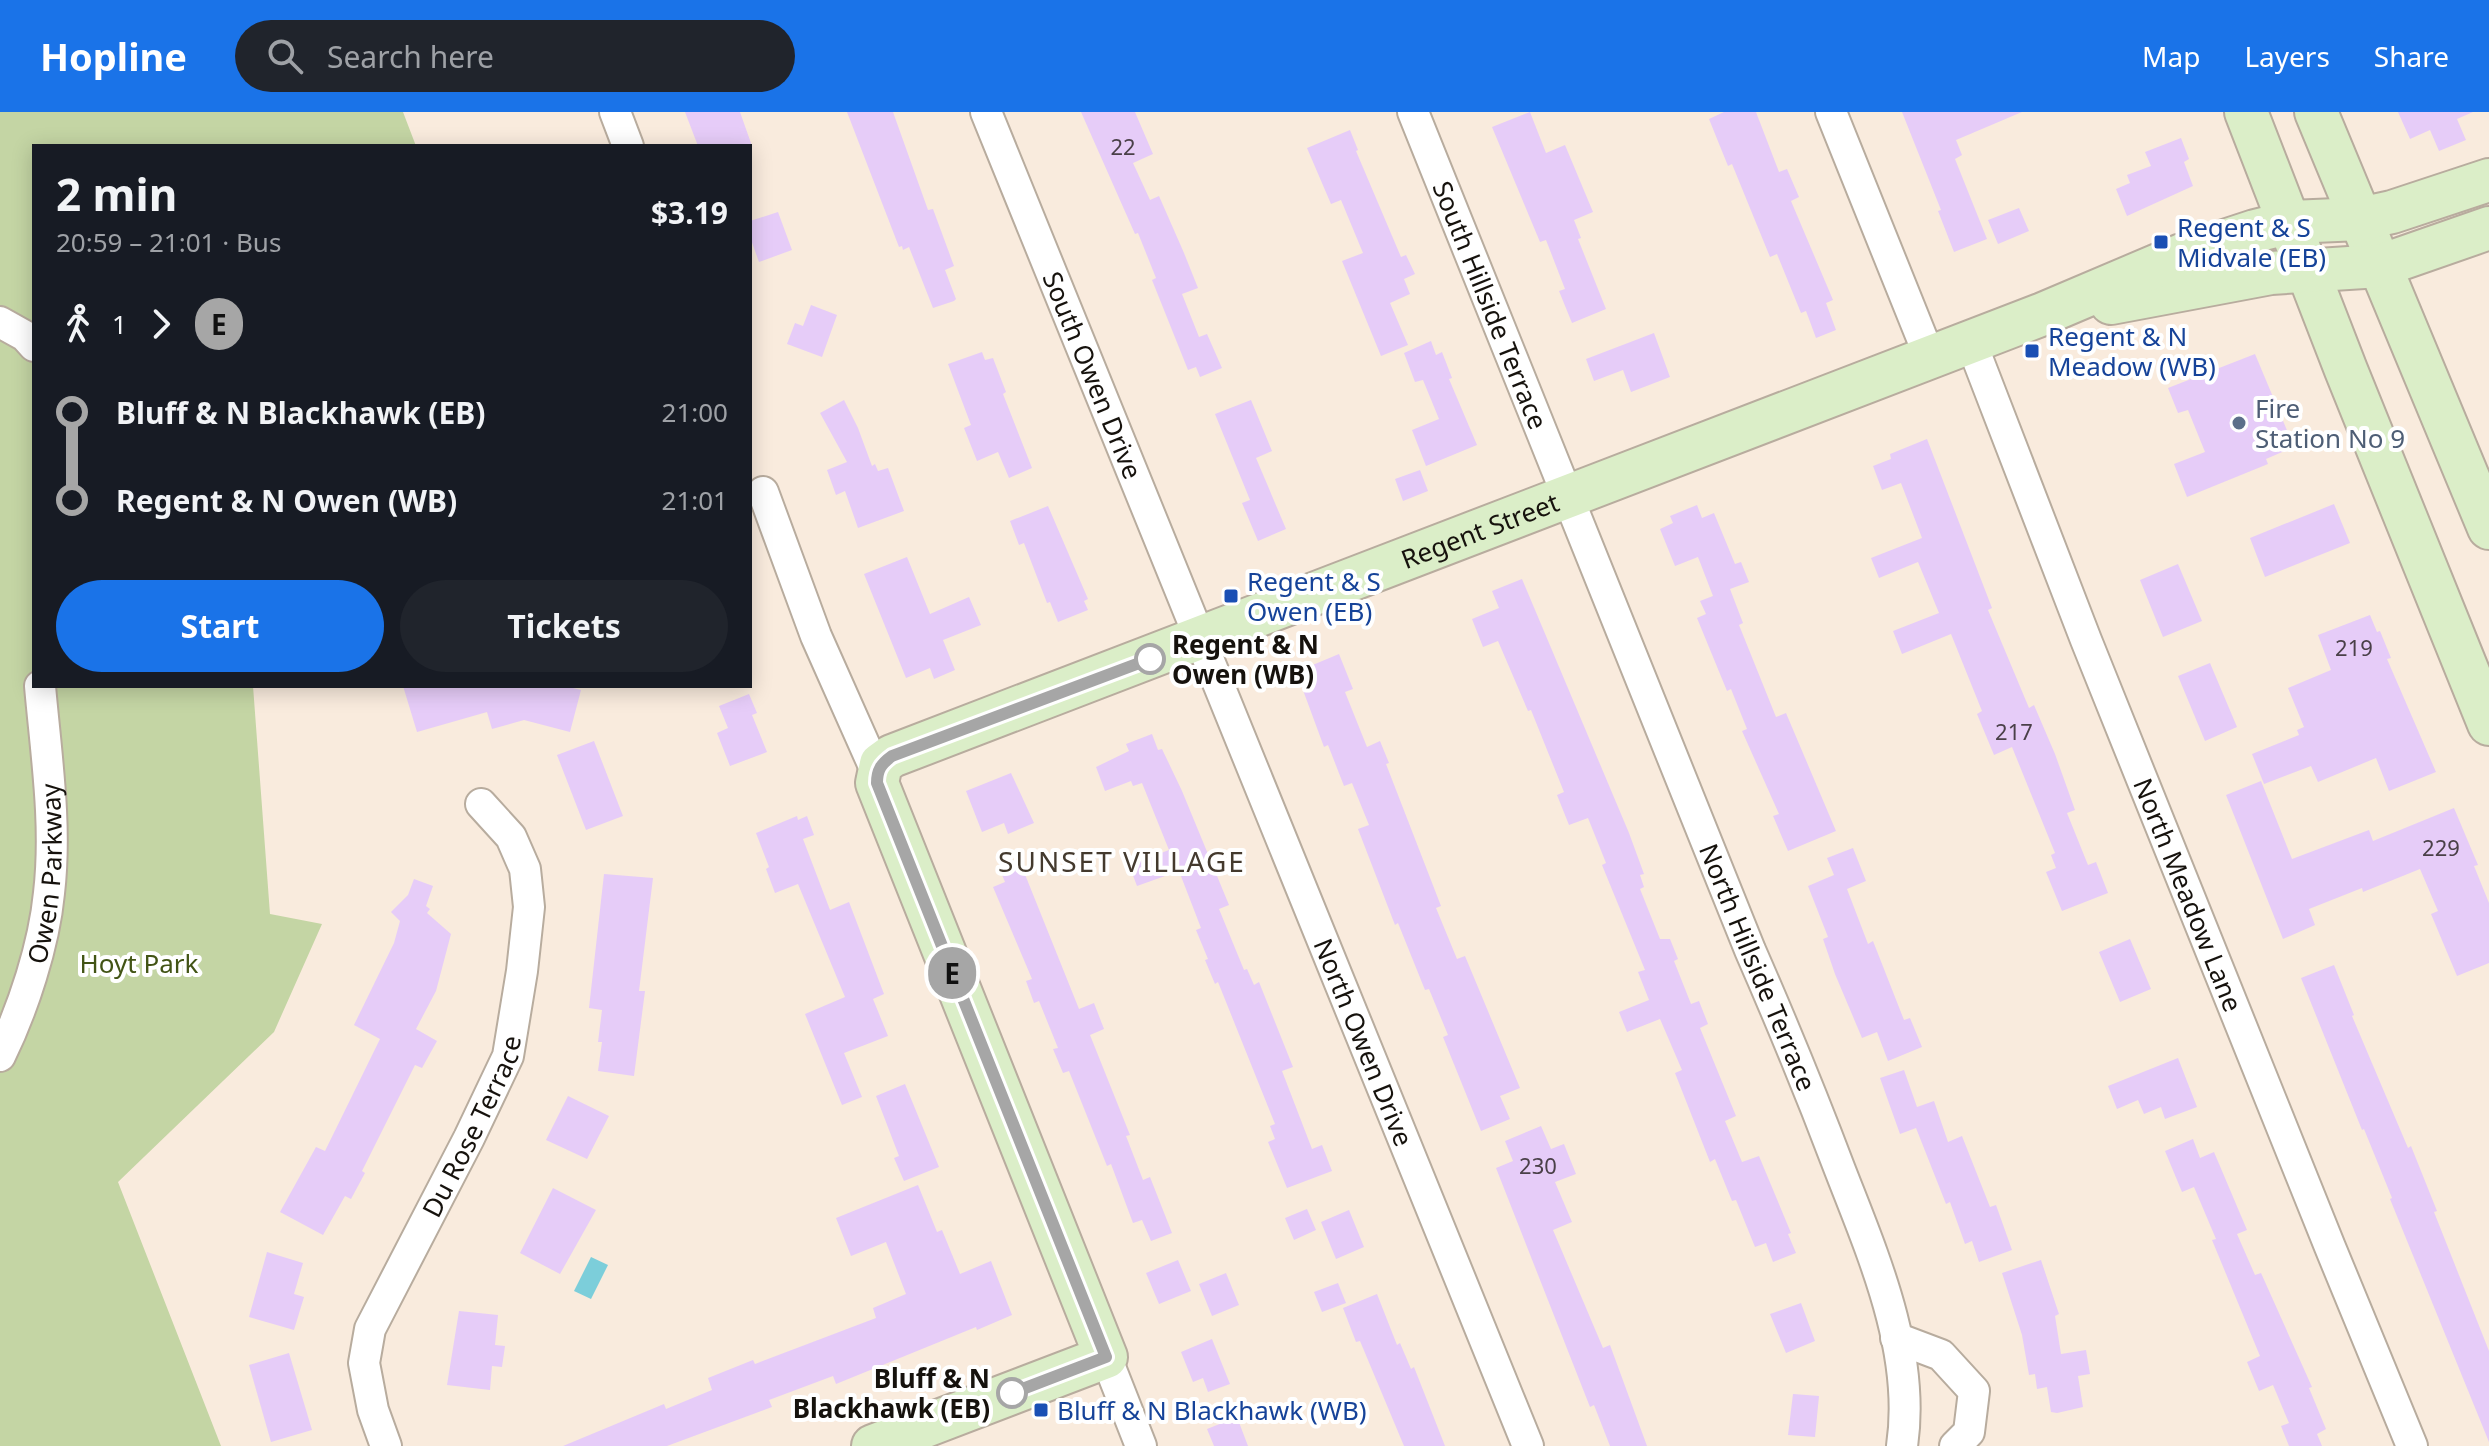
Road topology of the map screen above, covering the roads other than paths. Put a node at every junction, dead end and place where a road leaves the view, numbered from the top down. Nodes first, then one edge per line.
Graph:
1 (615, 112) edge
2 (986, 112) edge
3 (1413, 112) edge
4 (1831, 112) edge
5 (2246, 112) edge
6 (2316, 112) edge
7 (627, 144) edge
8 (2489, 180) edge
9 (2360, 219) junction
10 (2291, 222) junction
11 (2489, 228) edge
12 (2380, 266) junction
13 (2309, 272) junction
14 (2043, 314) junction
15 (0, 322) edge
16 (1971, 342) junction
17 (32, 344) edge
18 (1930, 358) junction
19 (763, 492) dead end
20 (1569, 497) junction
21 (2489, 528) edge
22 (1199, 640) junction
23 (40, 688) edge
24 (2489, 724) edge
25 (877, 773) junction
26 (481, 804) dead end
27 (0, 1056) edge
28 (1896, 1338) junction
29 (1106, 1357) junction
30 (386, 1446) edge
31 (873, 1446) edge
32 (1141, 1446) edge
33 (1528, 1446) edge
34 (1902, 1446) edge
35 (1955, 1446) edge
36 (2412, 1446) edge

1 - 7 street
2 - 22 street, South Owen Drive
3 - 20 street, South Hillside Terrace
4 - 18 street
5 - 10 street
6 - 9 street
8 - 9 street, Regent Street
9 - 10 street, Regent Street
9 - 12 street
10 - 13 street
10 - 14 street, Regent Street
11 - 12 street, Regent Street
12 - 13 street, Regent Street
12 - 21 street
13 - 14 street, Regent Street
13 - 24 street
14 - 16 street, Regent Street
15 - 17 street
16 - 18 street, Regent Street
16 - 36 street, North Meadow Lane
18 - 20 street, Regent Street
19 - 25 street
20 - 22 street, Regent Street
20 - 28 street, North Hillside Terrace
22 - 25 street, Regent Street
22 - 33 street, North Owen Drive
23 - 27 street, Owen Parkway
25 - 29 street
26 - 30 street, Du Rose Terrace
28 - 34 street, North Hillside Terrace
28 - 35 street
29 - 31 street
29 - 32 street

